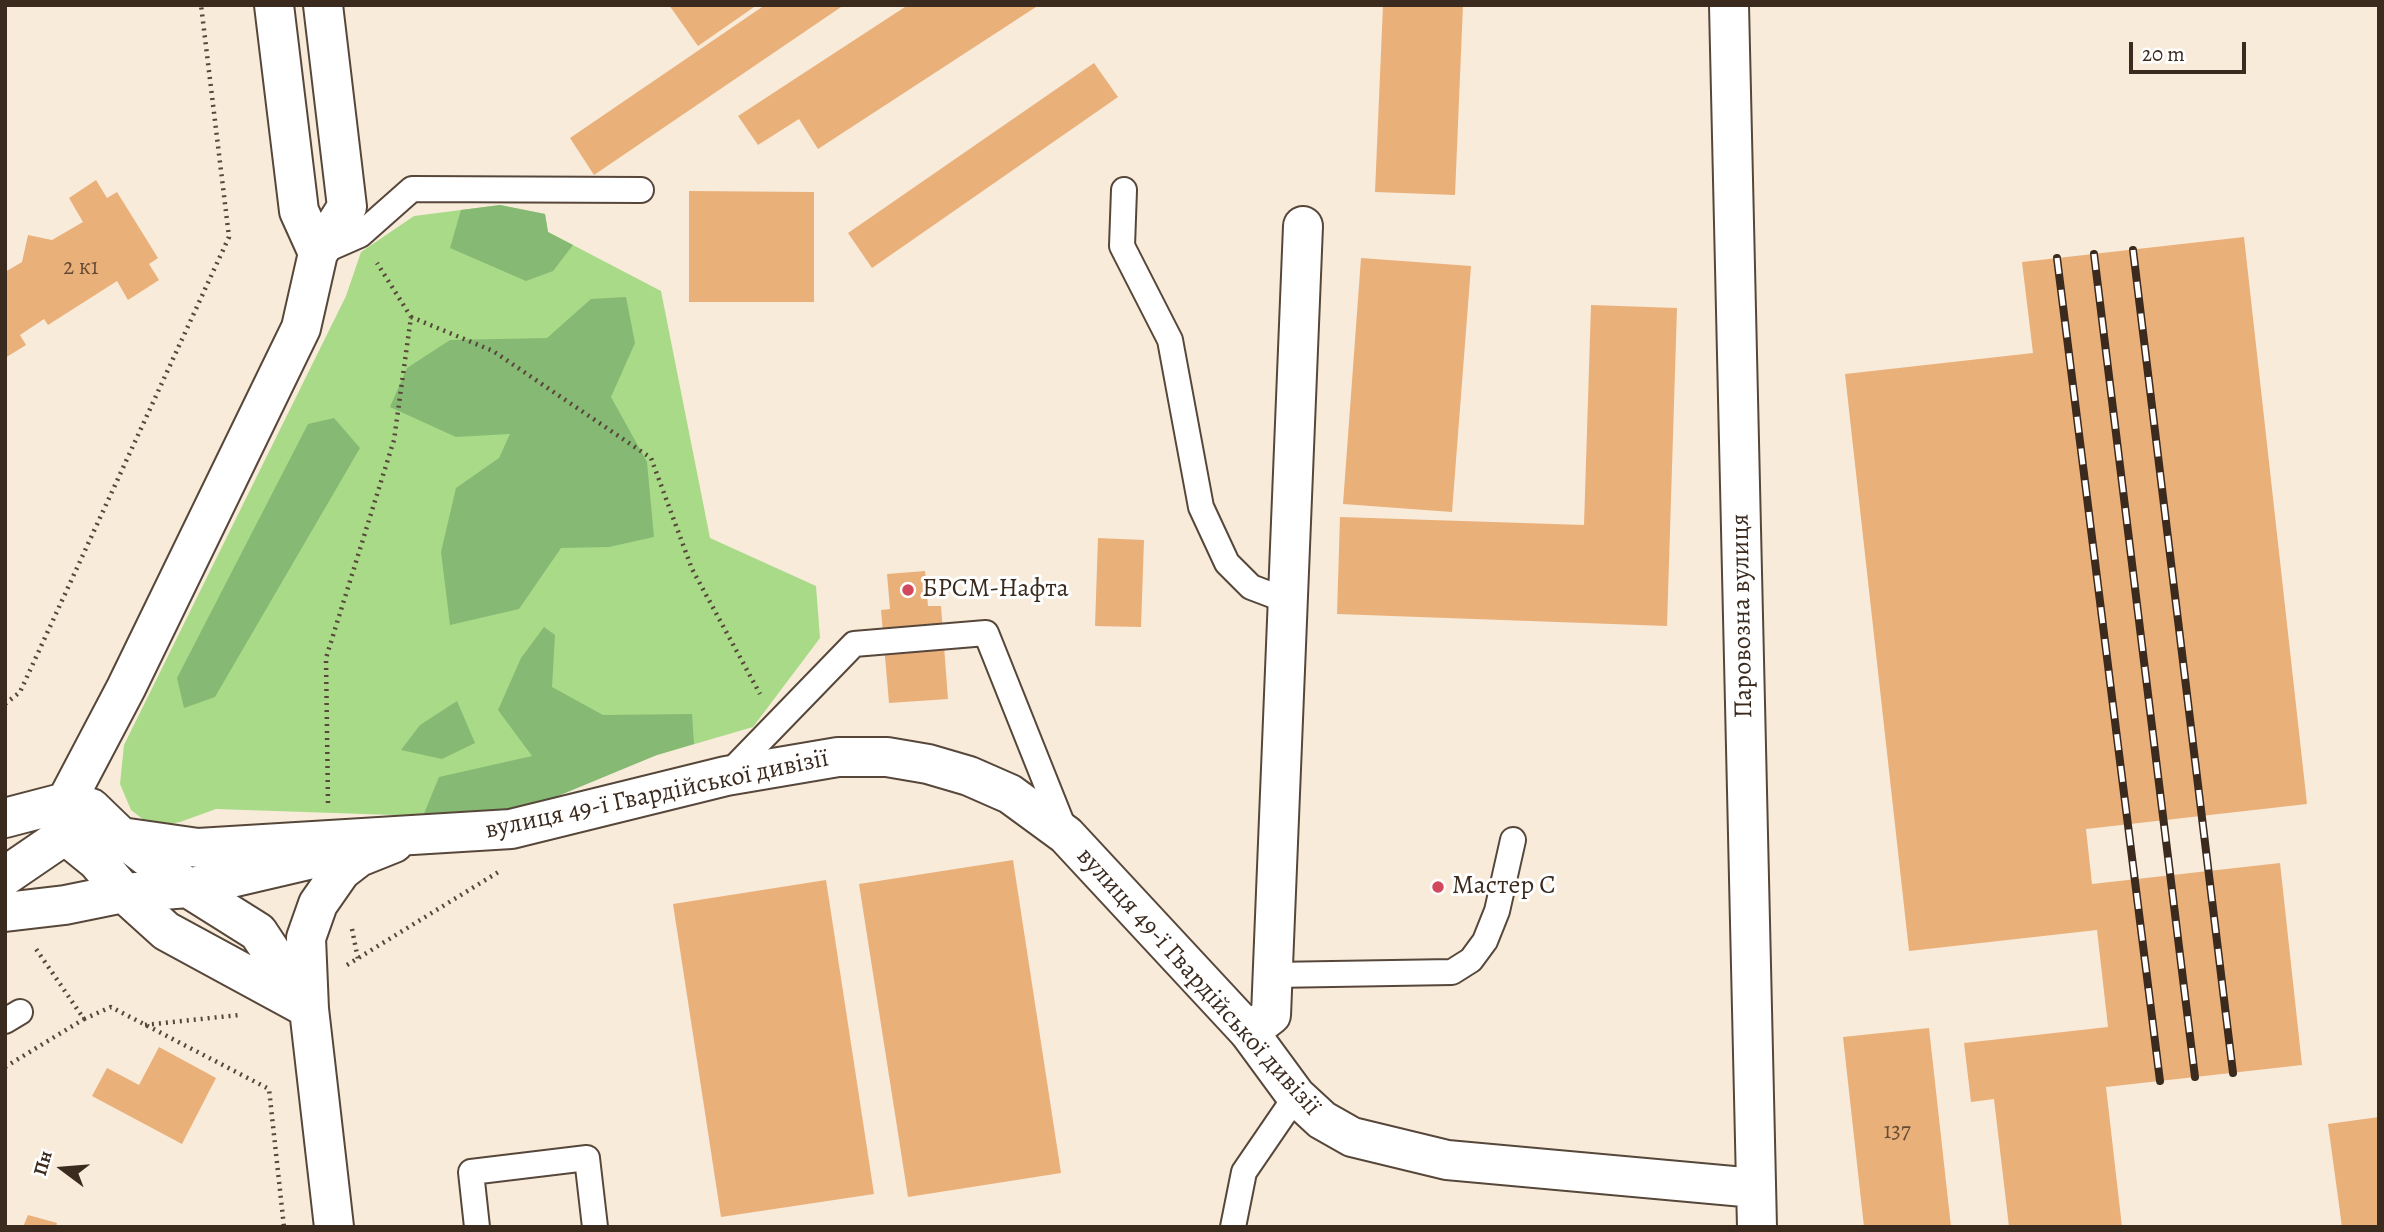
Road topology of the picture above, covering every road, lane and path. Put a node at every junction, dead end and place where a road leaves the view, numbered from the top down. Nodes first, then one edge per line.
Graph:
1 (201, 5) edge
2 (274, 5) edge
3 (323, 5) edge
4 (1729, 5) edge
5 (641, 190) dead end
6 (1124, 190) dead end
7 (1303, 226) dead end
8 (360, 235) junction
9 (318, 253) junction
10 (411, 317) junction
11 (1288, 601) junction
12 (126, 688) junction
13 (5, 704) edge
14 (777, 726) junction
15 (726, 776) junction
16 (74, 815) junction
17 (5, 818) edge
18 (1066, 835) junction
19 (412, 836) junction
20 (1513, 840) dead end
21 (109, 849) junction
22 (338, 856) junction
23 (5, 876) edge
24 (188, 888) junction
25 (124, 893) junction
26 (65, 905) junction
27 (5, 912) edge
28 (166, 931) junction
29 (358, 959) dead end
30 (1273, 975) junction
31 (309, 1009) junction
32 (84, 1019) dead end
33 (1250, 1032) junction
34 (1296, 1096) junction
35 (1755, 1188) junction
36 (284, 1227) edge
37 (334, 1227) edge
38 (477, 1227) edge
39 (595, 1227) edge
40 (1233, 1227) edge
41 (1756, 1227) edge

1 - 13 path
2 - 9 street
3 - 9 street
4 - 35 street, Паровозна вулиця
5 - 8 lane
6 - 11 lane
7 - 11 street
8 - 9 lane
8 - 10 path
9 - 12 street
10 - 14 path
10 - 22 path
11 - 30 street
12 - 16 street
12 - 17 street
14 - 15 lane
14 - 18 lane
15 - 18 street, вулиця 49-ї Гвардійської дивізії
15 - 19 street, вулиця 49-ї Гвардійської дивізії
16 - 17 street
16 - 21 street
16 - 23 street
18 - 33 street, вулиця 49-ї Гвардійської дивізії
19 - 22 street
19 - 24 street
20 - 30 lane
21 - 22 street
21 - 24 street
21 - 25 street
22 - 29 path
22 - 31 street
24 - 25 street
24 - 31 street
25 - 26 street
25 - 28 street
26 - 27 street
26 - 28 street
28 - 31 street
30 - 33 street
31 - 37 street
32 - 36 path
33 - 34 street, вулиця 49-ї Гвардійської дивізії
34 - 35 street, вулиця 49-ї Гвардійської дивізії
34 - 40 lane
35 - 41 street, Паровозна вулиця
38 - 39 lane

